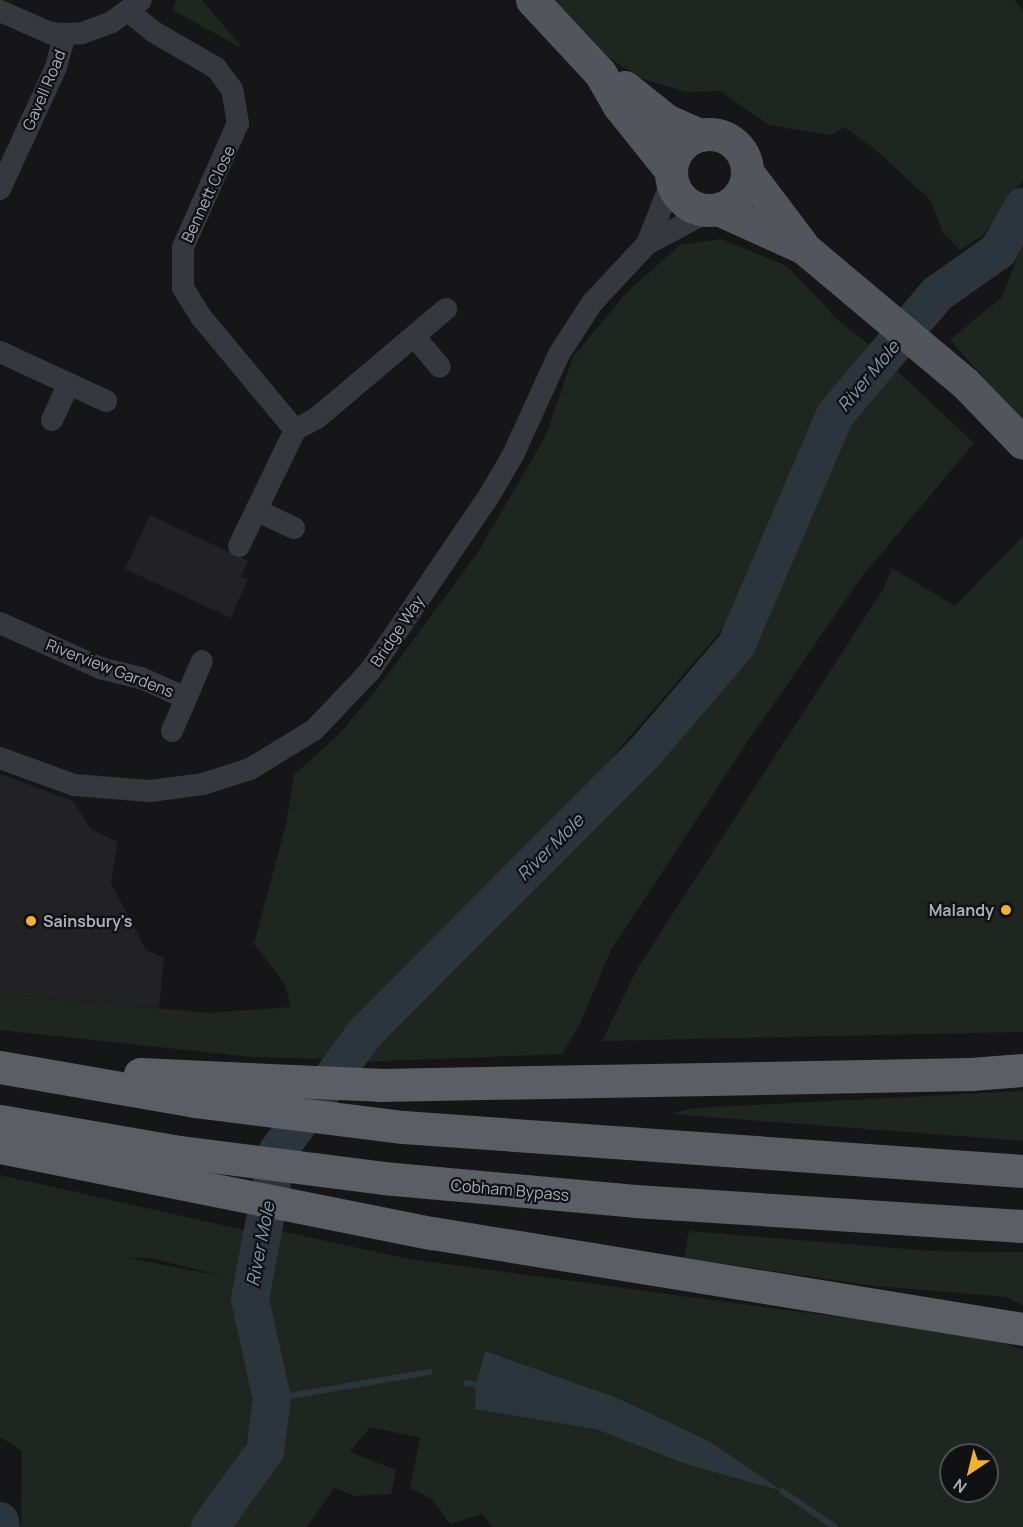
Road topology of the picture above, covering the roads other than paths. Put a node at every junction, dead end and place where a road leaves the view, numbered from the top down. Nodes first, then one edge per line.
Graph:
1 (532, 0) edge
2 (135, 5) edge
3 (0, 11) edge
4 (65, 34) junction
5 (600, 73) junction
6 (700, 135) junction
7 (748, 173) junction
8 (671, 176) junction
9 (0, 189) edge
10 (714, 210) junction
11 (647, 244) junction
12 (804, 248) junction
13 (446, 309) dead end
14 (414, 336) junction
15 (0, 352) edge
16 (440, 367) dead end
17 (69, 384) junction
18 (106, 401) dead end
19 (52, 420) dead end
20 (295, 430) junction
21 (1023, 443) edge
22 (256, 510) junction
23 (294, 528) dead end
24 (239, 546) dead end
25 (0, 623) edge
26 (202, 662) dead end
27 (186, 698) junction
28 (171, 731) dead end
29 (0, 758) edge
30 (0, 1067) edge
31 (1023, 1070) edge
32 (195, 1089) junction
33 (0, 1121) edge
34 (0, 1147) edge
35 (170, 1165) junction
36 (1023, 1171) edge
37 (1023, 1226) edge
38 (1023, 1329) edge

1 - 5 main road
2 - 4 street, Gavell Road
2 - 20 street, Bennett Close
3 - 4 street
4 - 9 street, Gavell Road
5 - 6 main road
5 - 8 main road
6 - 7 main road
6 - 8 main road
7 - 10 main road
7 - 12 main road
8 - 10 main road
8 - 11 street, Bridge Way
10 - 11 street, Bridge Way
10 - 12 main road
11 - 29 street, Bridge Way
12 - 21 main road
13 - 14 street
14 - 16 street
14 - 20 street
15 - 17 street
17 - 18 street
17 - 19 street
20 - 22 street
22 - 23 street
22 - 24 street
25 - 27 street, Riverview Gardens
26 - 27 street, Riverview Gardens
27 - 28 street, Riverview Gardens
30 - 32 highway
31 - 32 highway
32 - 36 highway
33 - 35 highway, Cobham Bypass
34 - 35 highway
35 - 37 highway, Cobham Bypass
35 - 38 highway

